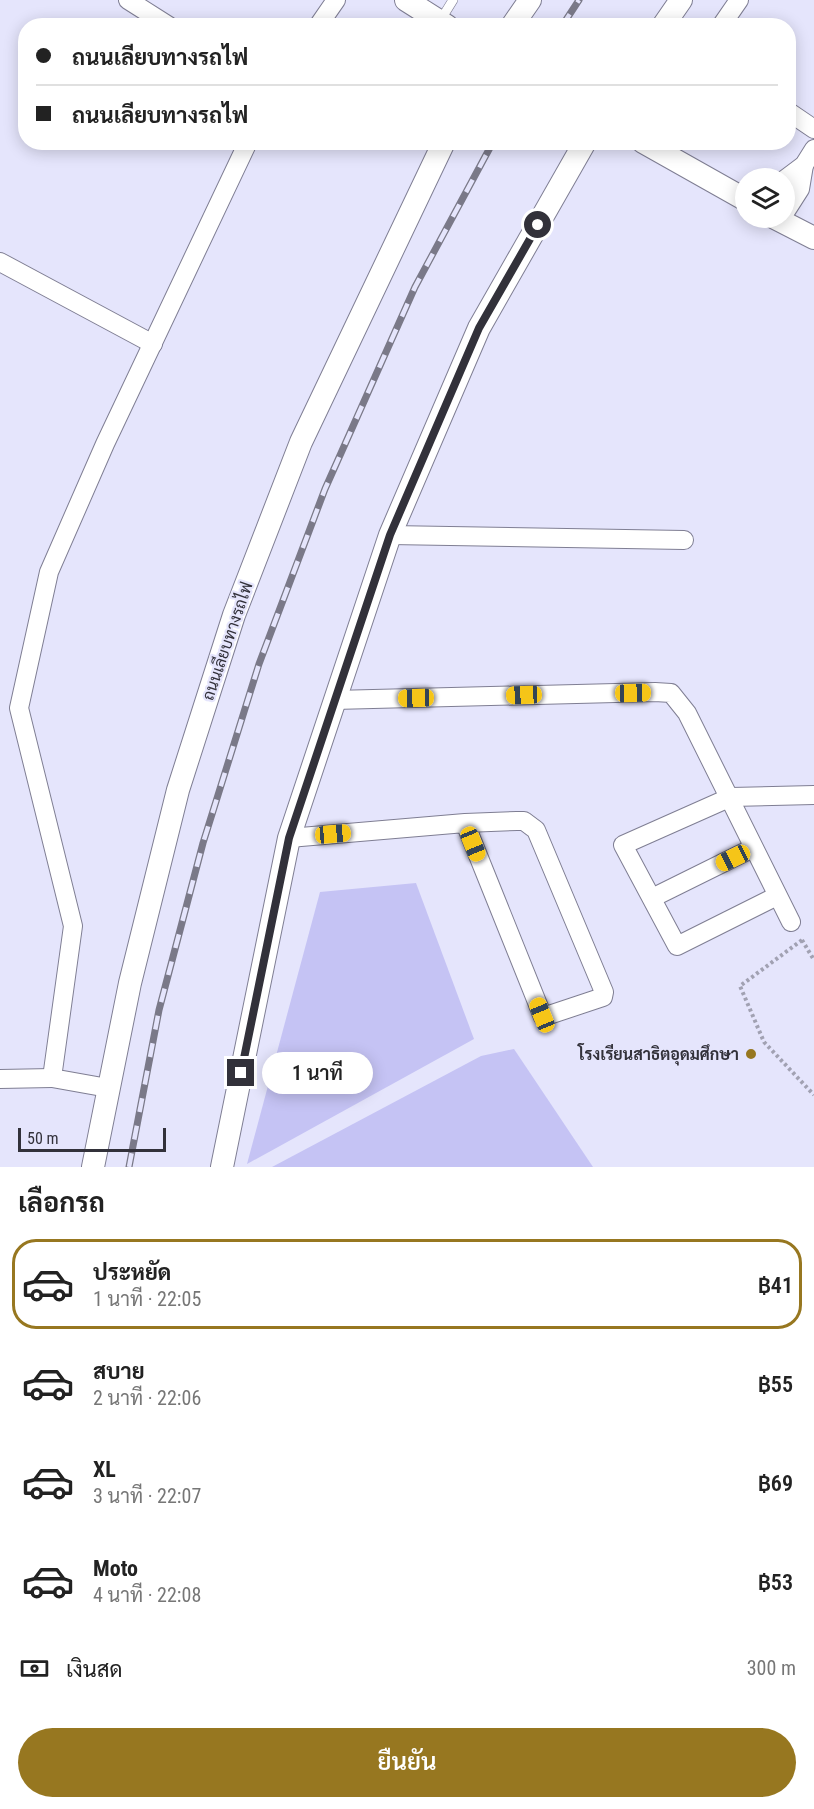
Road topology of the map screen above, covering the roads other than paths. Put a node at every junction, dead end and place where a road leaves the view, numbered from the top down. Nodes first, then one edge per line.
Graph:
1 (128, 0) edge
2 (336, 0) edge
3 (406, 0) edge
4 (453, 0) edge
5 (530, 0) edge
6 (681, 0) edge
7 (739, 0) edge
8 (156, 18) edge
9 (324, 18) edge
10 (436, 18) edge
11 (446, 18) edge
12 (518, 18) edge
13 (669, 18) edge
14 (727, 18) edge
15 (796, 117) edge
16 (814, 129) edge
17 (244, 150) edge
18 (440, 150) edge
19 (580, 150) edge
20 (657, 150) edge
21 (814, 150) edge
22 (804, 165) junction
23 (795, 172) edge
24 (735, 194) edge
25 (795, 197) edge
26 (795, 226) edge
27 (814, 238) edge
28 (0, 262) edge
29 (153, 344) junction
30 (390, 535) junction
31 (684, 540) dead end
32 (334, 700) junction
33 (814, 795) edge
34 (731, 797) junction
35 (465, 822) junction
36 (289, 838) junction
37 (753, 848) junction
38 (777, 896) junction
39 (652, 898) junction
40 (791, 922) dead end
41 (52, 1078) junction
42 (0, 1079) edge
43 (108, 1088) junction
44 (93, 1167) edge
45 (222, 1167) edge

1 - 8 street
2 - 9 street
3 - 10 street
4 - 11 lane
5 - 12 street
6 - 13 street
7 - 14 street
15 - 16 street
17 - 29 street
18 - 43 street, ถนนเลียบทางรถไฟ
19 - 30 street
20 - 24 street
21 - 22 street
22 - 23 street
22 - 25 street
26 - 27 street
28 - 29 street
29 - 41 street
30 - 31 street
30 - 32 street
32 - 34 street
32 - 36 street
33 - 34 street
34 - 37 street
34 - 39 street
35 - 35 street
35 - 36 street
36 - 45 street
37 - 38 street
37 - 39 street
38 - 39 street
38 - 40 street
41 - 42 street
41 - 43 street
43 - 44 street, ถนนเลียบทางรถไฟ

